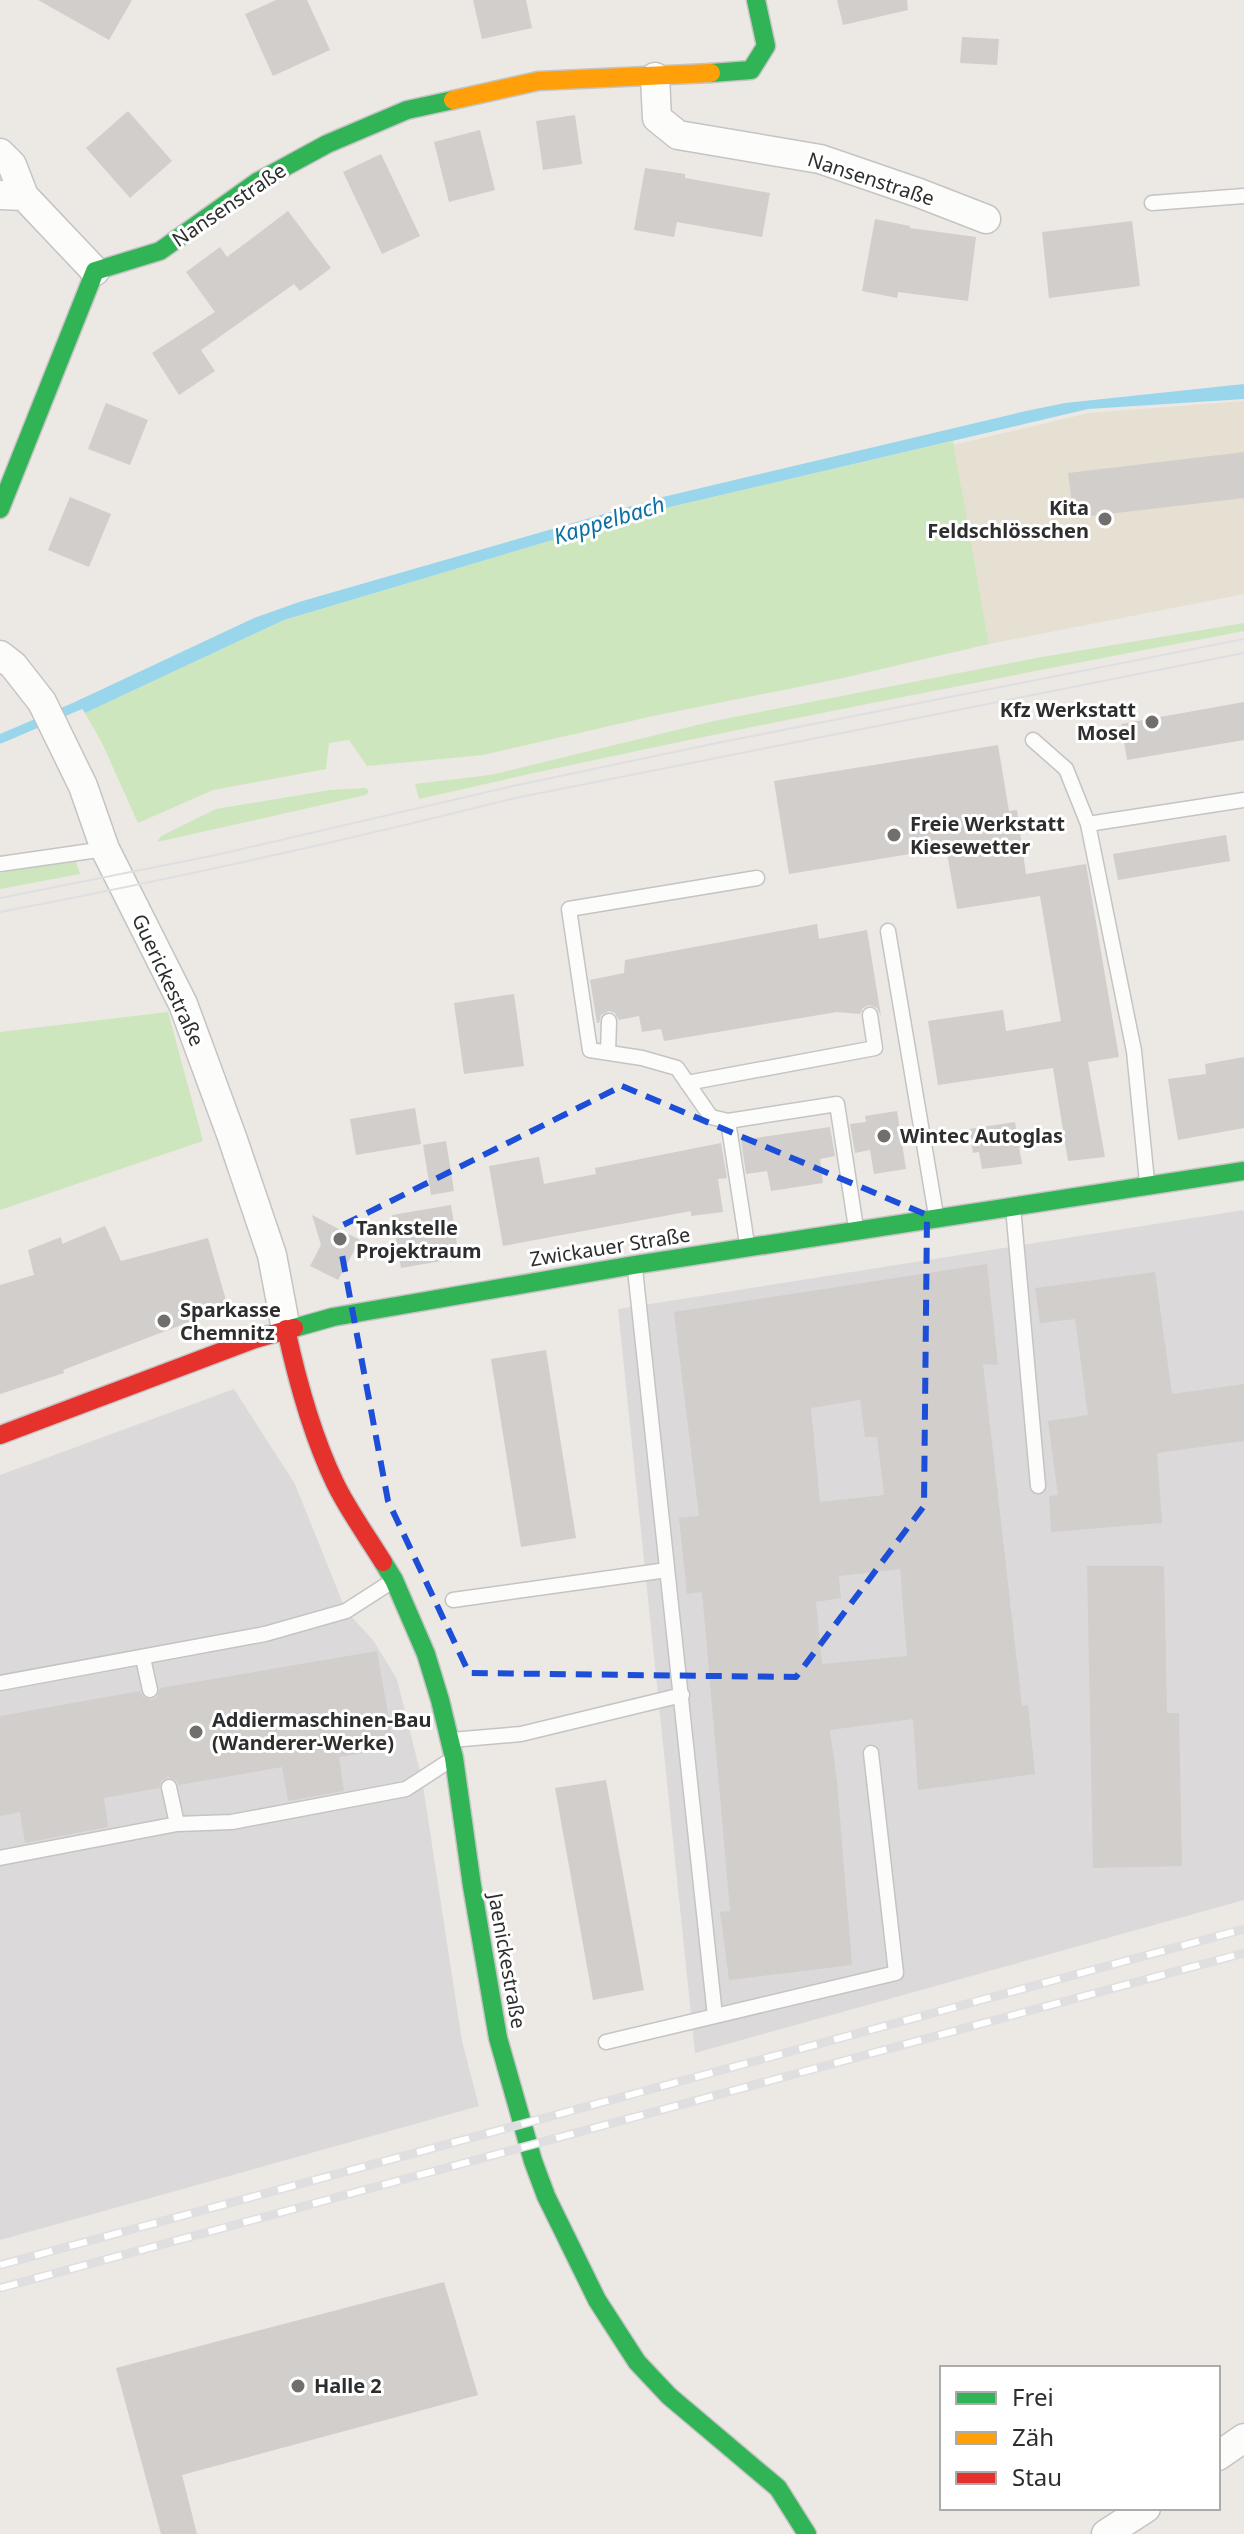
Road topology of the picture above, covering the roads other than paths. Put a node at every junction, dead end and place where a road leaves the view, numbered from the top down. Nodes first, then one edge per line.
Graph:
1 (756, 0) edge
2 (655, 77) junction
3 (0, 153) edge
4 (12, 195) edge
5 (1244, 196) edge
6 (1152, 203) dead end
7 (986, 219) dead end
8 (95, 271) junction
9 (0, 509) edge
10 (0, 655) edge
11 (1033, 740) dead end
12 (1244, 800) edge
13 (1088, 824) junction
14 (105, 849) junction
15 (0, 864) edge
16 (757, 878) dead end
17 (888, 931) dead end
18 (870, 1015) dead end
19 (609, 1021) dead end
20 (608, 1053) junction
21 (687, 1083) junction
22 (728, 1121) junction
23 (1244, 1171) edge
24 (1147, 1187) junction
25 (1013, 1207) junction
26 (937, 1219) junction
27 (856, 1231) junction
28 (748, 1248) junction
29 (634, 1265) junction
30 (286, 1329) junction
31 (0, 1435) edge
32 (1038, 1486) dead end
33 (667, 1570) junction
34 (394, 1580) junction
35 (453, 1600) dead end
36 (143, 1658) junction
37 (0, 1683) edge
38 (150, 1690) dead end
39 (682, 1695) junction
40 (452, 1749) junction
41 (871, 1753) dead end
42 (169, 1787) dead end
43 (177, 1824) junction
44 (0, 1858) edge
45 (715, 2016) junction
46 (606, 2042) dead end
47 (1244, 2438) edge
48 (1220, 2455) edge
49 (1143, 2510) edge
50 (807, 2534) edge
51 (1106, 2534) edge

1 - 2 main road, Nansenstraße
2 - 7 street, Nansenstraße
2 - 8 main road, Nansenstraße
3 - 4 street
4 - 8 street
5 - 6 lane
8 - 9 main road
10 - 14 street, Guerickestraße
11 - 13 lane
12 - 13 lane
13 - 24 lane
14 - 15 lane
14 - 30 street, Guerickestraße
16 - 20 lane
17 - 26 lane
18 - 21 lane
19 - 20 lane
20 - 21 lane
21 - 22 lane
22 - 27 lane
22 - 28 lane
23 - 24 main road, Zwickauer Straße
24 - 25 main road, Zwickauer Straße
25 - 26 main road, Zwickauer Straße
25 - 32 lane
26 - 27 main road, Zwickauer Straße
27 - 28 main road, Zwickauer Straße
28 - 29 main road, Zwickauer Straße
29 - 30 main road, Zwickauer Straße
29 - 33 lane
30 - 31 main road, Zwickauer Straße
30 - 34 main road, Jaenickestraße
33 - 35 lane
33 - 39 lane
34 - 36 lane
34 - 40 main road, Jaenickestraße
36 - 37 lane
36 - 38 lane
39 - 40 lane
39 - 45 lane
40 - 43 lane
40 - 50 main road, Jaenickestraße
41 - 45 lane
42 - 43 lane
43 - 44 lane
45 - 46 lane
47 - 48 street
49 - 51 street

